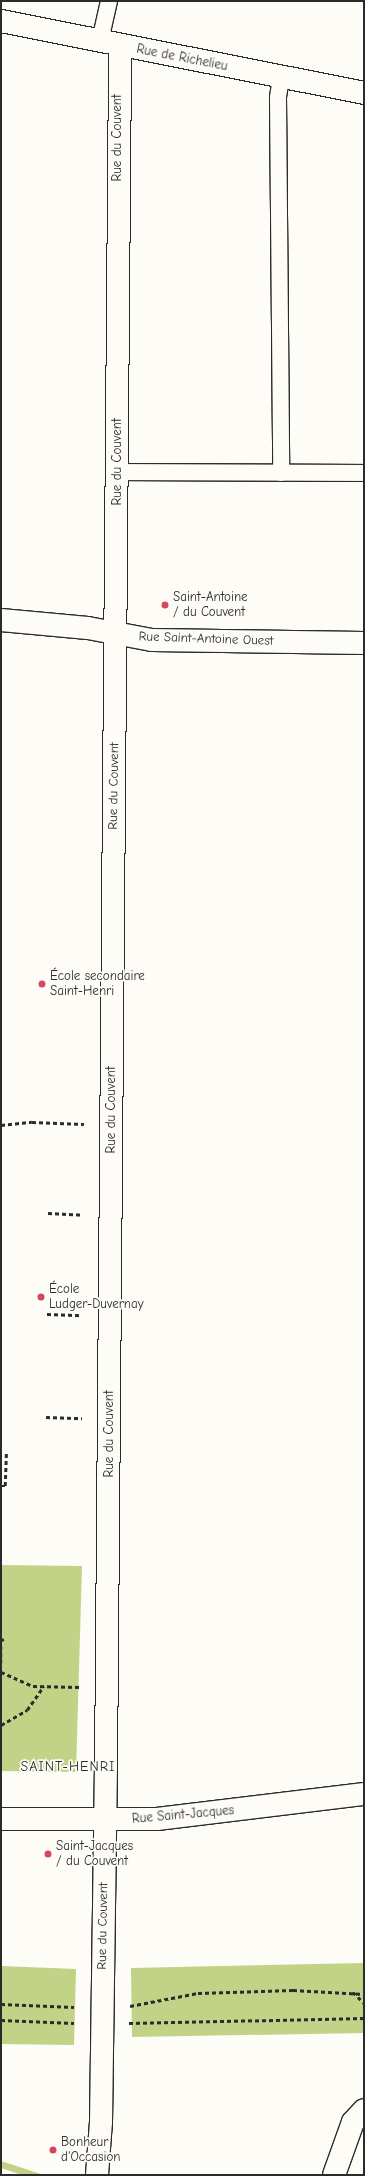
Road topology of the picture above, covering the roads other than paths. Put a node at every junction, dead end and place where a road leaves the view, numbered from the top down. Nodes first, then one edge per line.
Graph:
1 (109, 1) edge
2 (1, 21) edge
3 (110, 43) junction
4 (281, 78) junction
5 (364, 93) edge
6 (117, 472) junction
7 (281, 473) junction
8 (364, 473) edge
9 (1, 620) edge
10 (116, 634) junction
11 (364, 643) edge
12 (364, 1794) edge
13 (1, 1819) edge
14 (105, 1821) junction
15 (364, 2110) edge
16 (97, 2175) edge
17 (334, 2175) edge

1 - 3 lane
2 - 3 street, Rue de Richelieu
3 - 4 street, Rue de Richelieu
3 - 6 street, Rue du Couvent
4 - 5 street, Rue de Richelieu
4 - 7 lane
6 - 7 lane
6 - 10 street, Rue du Couvent
7 - 8 lane
9 - 10 street, Rue Saint-Antoine Ouest
10 - 11 street, Rue Saint-Antoine Ouest
10 - 14 street, Rue du Couvent
12 - 14 street, Rue Saint-Jacques
13 - 14 street, Rue Saint-Jacques
14 - 16 street, Rue du Couvent
15 - 17 street

